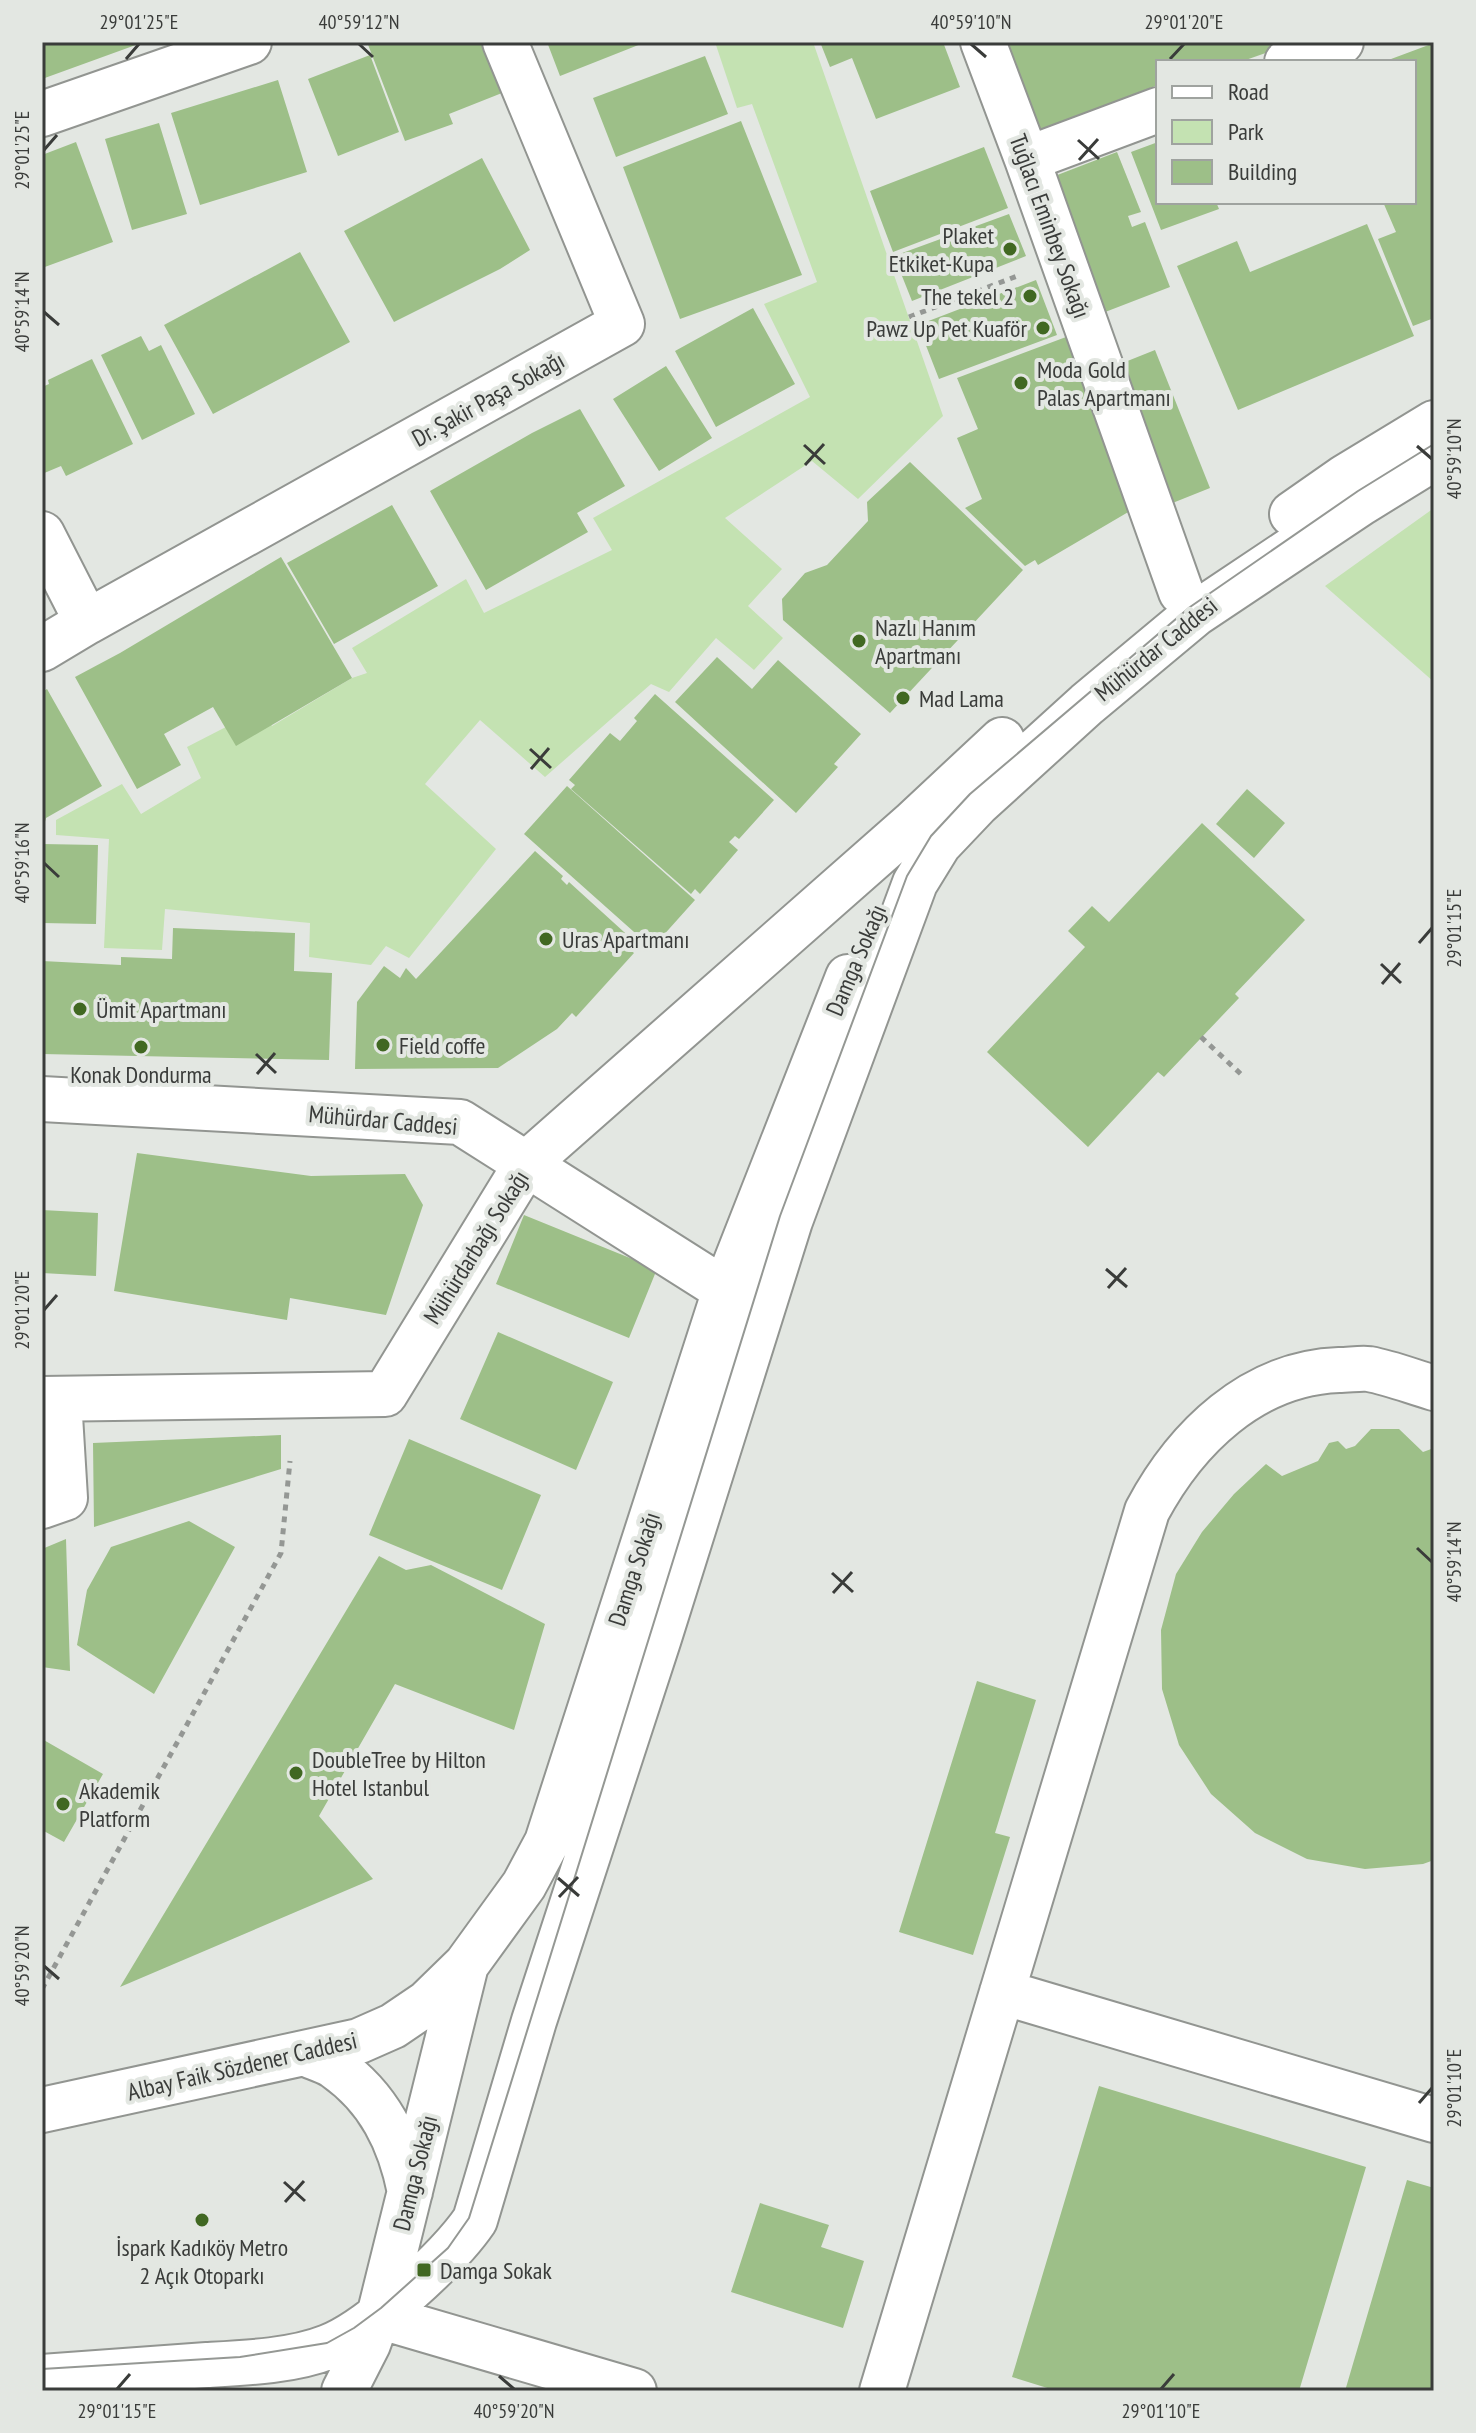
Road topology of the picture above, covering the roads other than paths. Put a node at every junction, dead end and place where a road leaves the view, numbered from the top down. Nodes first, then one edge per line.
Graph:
1 (249, 42) edge
2 (505, 42) edge
3 (983, 42) edge
4 (1341, 42) edge
5 (1292, 60) edge
6 (1156, 111) edge
7 (42, 114) edge
8 (1027, 159) junction
9 (1434, 423) edge
10 (1434, 458) edge
11 (42, 534) edge
12 (1181, 592) junction
13 (87, 622) junction
14 (42, 649) edge
15 (912, 824) junction
16 (915, 883) joint
17 (42, 1099) edge
18 (526, 1164) junction
19 (725, 1290) junction
20 (1434, 1388) edge
21 (50, 1399) edge
22 (42, 1506) edge
23 (466, 1965) junction
24 (1002, 1992) junction
25 (306, 2054) junction
26 (42, 2110) edge
27 (1434, 2120) edge
28 (411, 2195) junction
29 (378, 2316) junction
30 (42, 2377) edge
31 (344, 2391) edge
32 (634, 2391) edge
33 (882, 2391) edge

1 - 7 street
2 - 13 street, Dr. Şakir Paşa Sokağı
3 - 8 street, Tuğlacı Eminbey Sokağı
4 - 5 street
6 - 8 street
8 - 12 street, Tuğlacı Eminbey Sokağı
9 - 12 street, Mühürdar Caddesi
10 - 16 street, Mühürdar Caddesi
11 - 13 street
12 - 15 street, Mühürdar Caddesi
13 - 14 street
15 - 18 street, Mühürdarbağı Sokağı
15 - 19 street, Damga Sokağı
16 - 29 street, Damga Sokağı
17 - 18 street, Mühürdar Caddesi
18 - 19 street, Mühürdar Caddesi
18 - 21 street, Mühürdarbağı Sokağı
19 - 23 street, Damga Sokağı
20 - 24 street
21 - 22 street
23 - 25 street, Albay Faik Sözdener Caddesi
23 - 28 street, Damga Sokağı
24 - 27 street
24 - 33 street
25 - 26 street, Albay Faik Sözdener Caddesi
25 - 28 street
28 - 29 street, Damga Sokağı
29 - 30 street
29 - 31 street, Damga Sokağı
29 - 32 street

